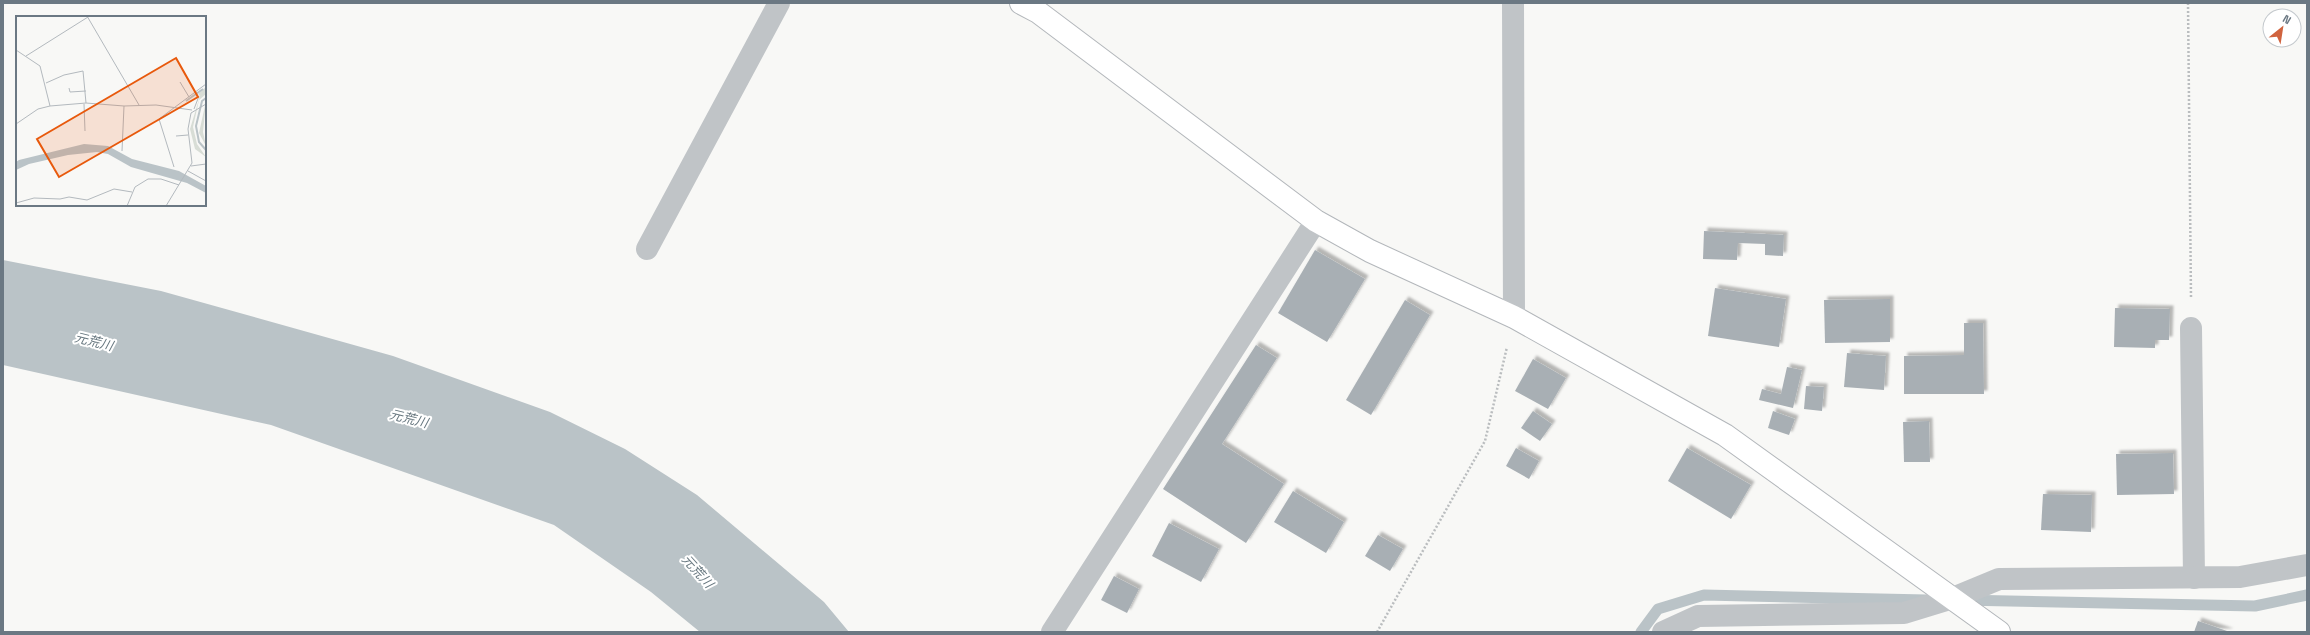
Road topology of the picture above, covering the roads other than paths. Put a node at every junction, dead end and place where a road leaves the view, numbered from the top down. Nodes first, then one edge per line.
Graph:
1 (779, 3) edge
2 (1021, 3) edge
3 (1513, 3) edge
4 (1316, 221) junction
5 (646, 249) dead end
6 (1514, 317) junction
7 (2191, 328) road end
8 (2307, 565) edge
9 (2194, 578) junction
10 (1953, 598) junction
11 (1052, 632) edge
12 (1663, 632) edge
13 (1999, 632) edge

1 - 5 street
2 - 4 street
3 - 6 street
4 - 6 street
4 - 11 street
6 - 10 street
7 - 9 street
8 - 9 street
9 - 10 street
10 - 12 street
10 - 13 street

